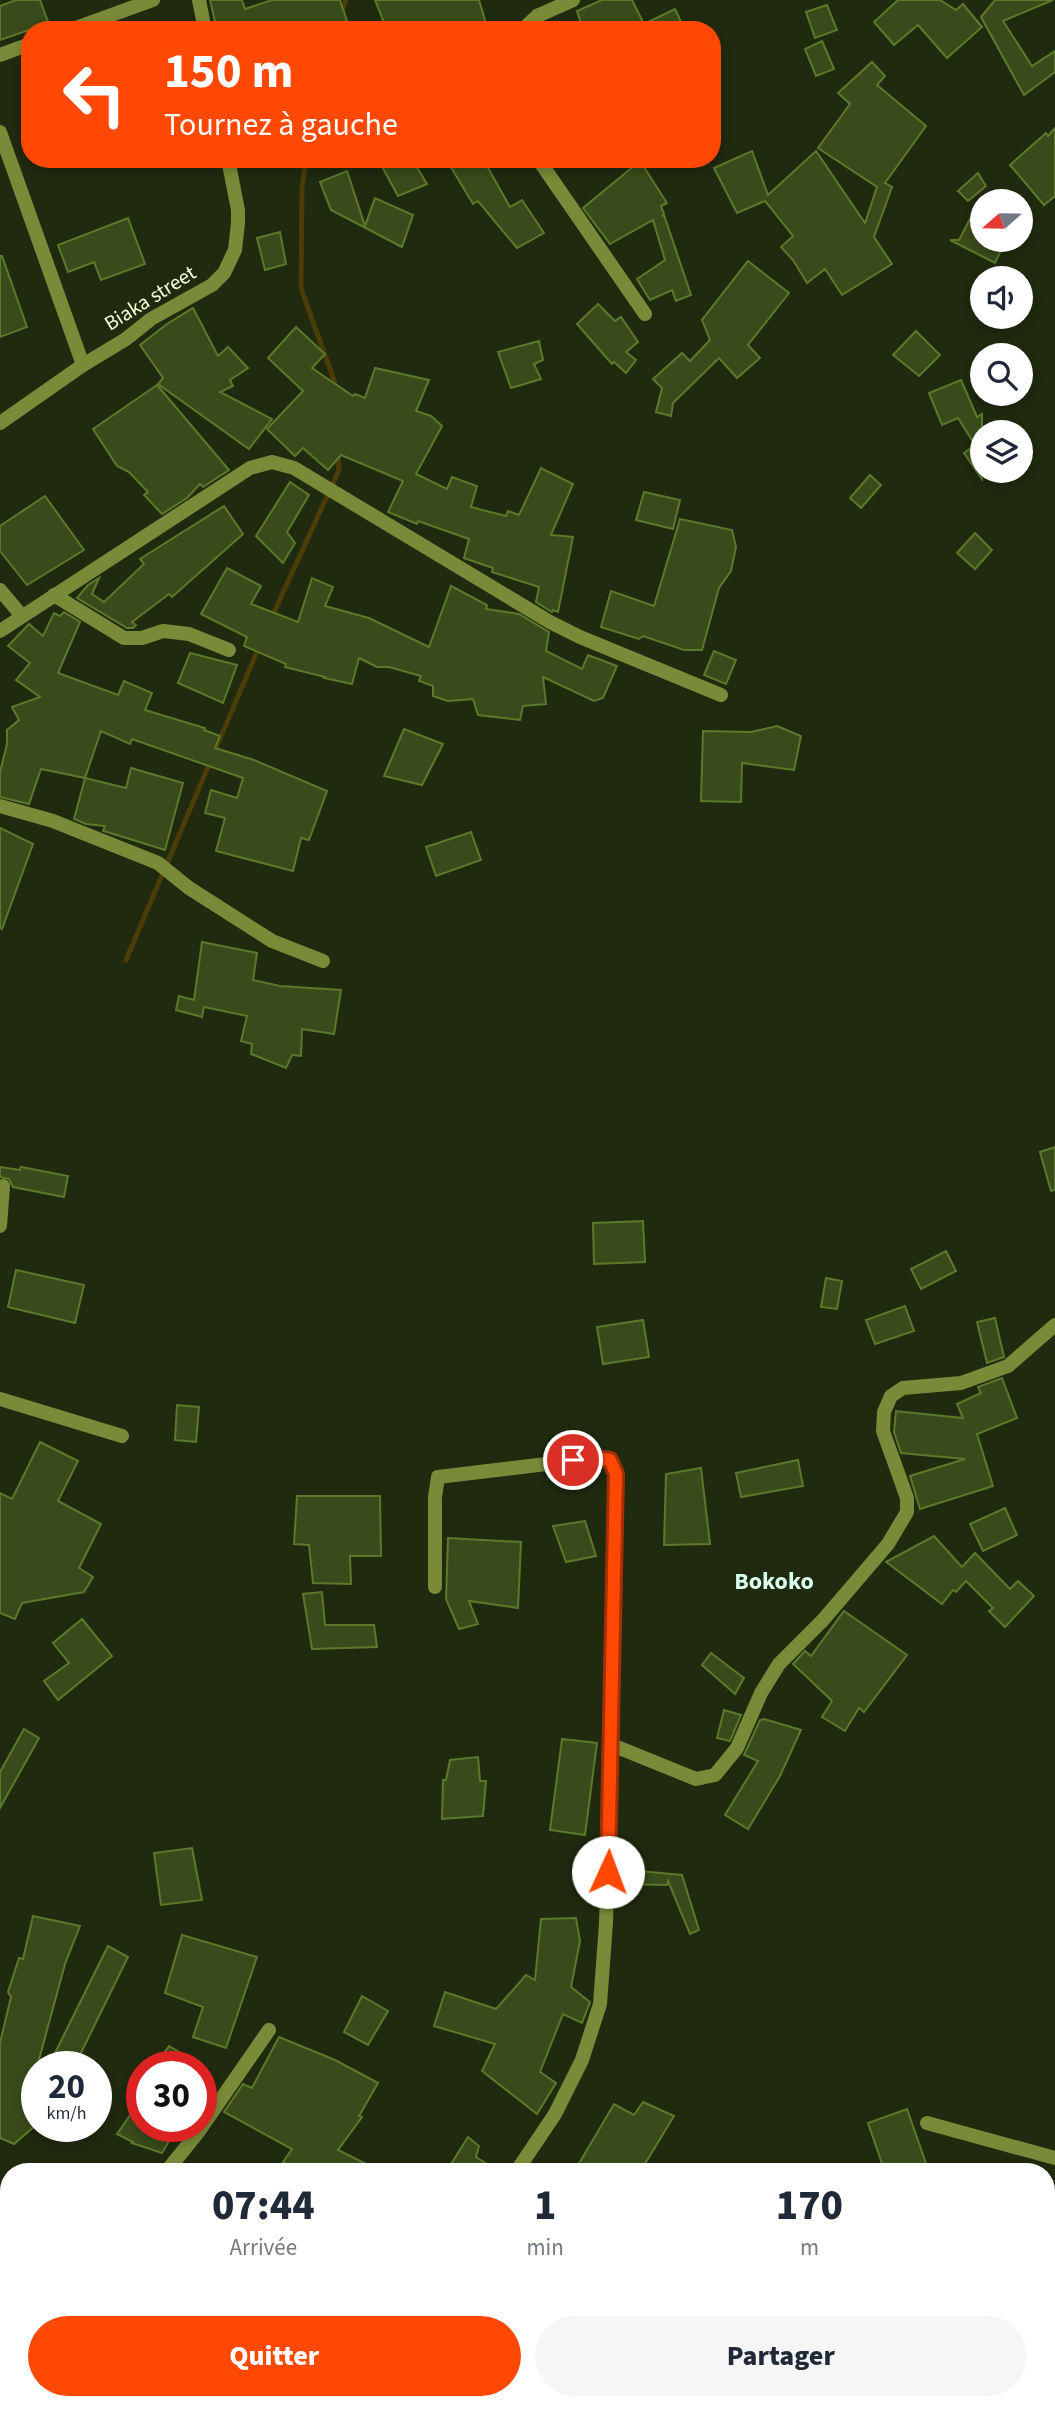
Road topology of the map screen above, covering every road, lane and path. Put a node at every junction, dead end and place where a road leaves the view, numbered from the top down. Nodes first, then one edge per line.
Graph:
1 (153, 0) edge
2 (199, 0) edge
3 (573, 0) edge
4 (95, 21) edge
5 (203, 21) edge
6 (532, 21) edge
7 (21, 47) edge
8 (0, 55) edge
9 (0, 132) edge
10 (230, 168) edge
11 (544, 168) edge
12 (645, 314) dead end
13 (83, 365) junction
14 (0, 423) edge
15 (0, 590) edge
16 (54, 595) junction
17 (22, 616) junction
18 (0, 631) edge
19 (229, 649) dead end
20 (721, 695) dead end
21 (0, 806) edge
22 (323, 961) dead end
23 (3, 1186) dead end
24 (0, 1226) edge
25 (1055, 1325) edge
26 (0, 1399) edge
27 (122, 1436) dead end
28 (435, 1587) dead end
29 (612, 1745) junction
30 (270, 2030) dead end
31 (927, 2123) dead end
32 (1055, 2158) edge
33 (173, 2163) edge
34 (522, 2163) edge

1 - 4 street
2 - 5 street
3 - 6 street
7 - 8 street
9 - 13 street
10 - 13 street, Biaka street
11 - 12 street
13 - 14 street, Biaka street
15 - 17 street
16 - 17 street
16 - 19 street
16 - 20 street
17 - 18 street
21 - 22 street
23 - 24 street
25 - 29 street
26 - 27 street
28 - 29 street
29 - 34 street
30 - 33 street
31 - 32 street

